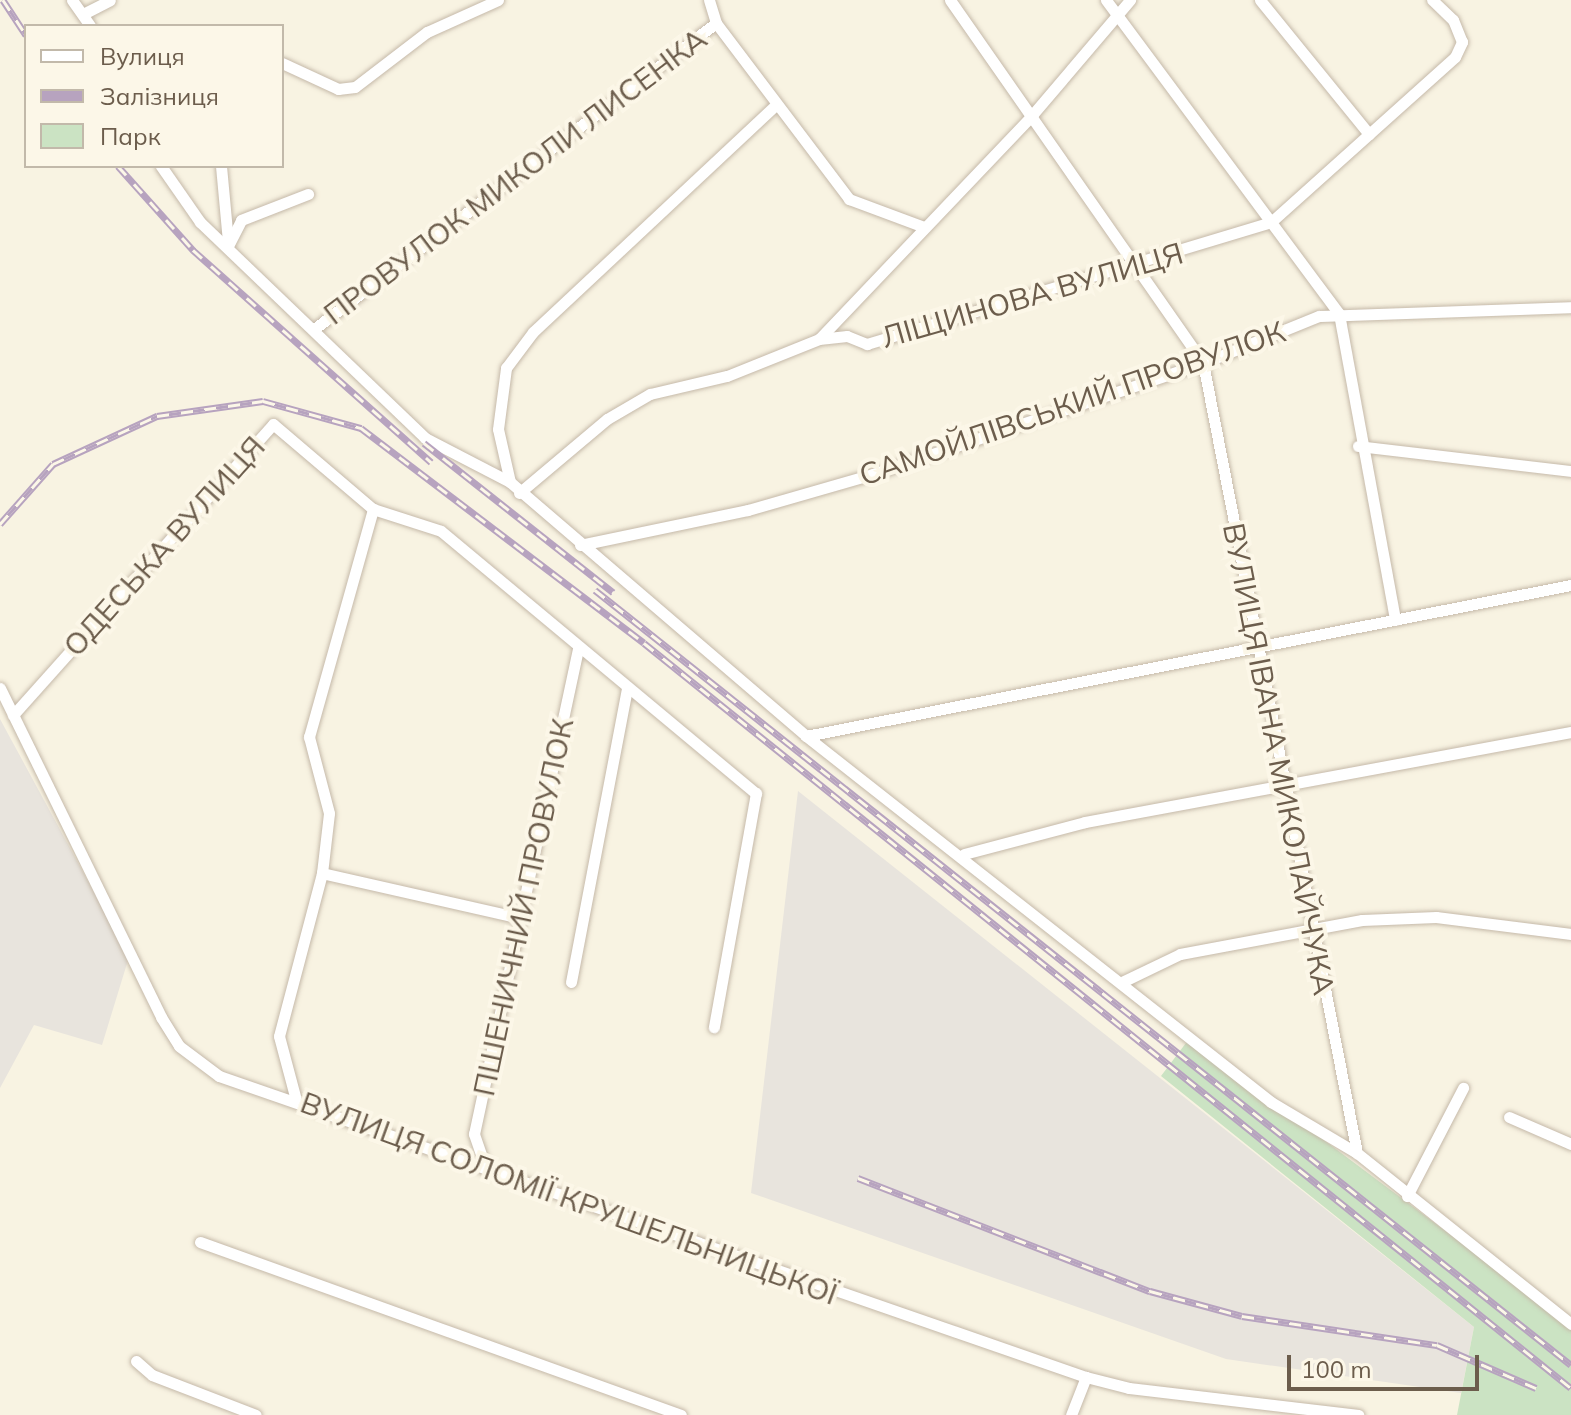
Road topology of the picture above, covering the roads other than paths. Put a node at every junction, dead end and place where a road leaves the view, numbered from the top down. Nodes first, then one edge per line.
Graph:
1 (72, 0) edge
2 (110, 0) edge
3 (498, 0) edge
4 (709, 0) edge
5 (950, 0) edge
6 (1106, 0) edge
7 (1130, 0) edge
8 (1260, 0) edge
9 (1432, 0) edge
10 (83, 14) junction
11 (1117, 15) junction
12 (716, 23) junction
13 (89, 24) edge
14 (284, 64) edge
15 (776, 105) junction
16 (1033, 114) junction
17 (1369, 134) junction
18 (162, 168) edge
19 (221, 168) edge
20 (308, 194) dead end
21 (1271, 222) junction
22 (924, 227) junction
23 (228, 246) junction
24 (1136, 266) junction
25 (1571, 307) edge
26 (1339, 314) junction
27 (314, 329) junction
28 (819, 339) junction
29 (1203, 363) junction
30 (1358, 446) junction
31 (1571, 471) edge
32 (510, 482) junction
33 (519, 493) junction
34 (373, 509) junction
35 (580, 545) junction
36 (1571, 585) edge
37 (1395, 620) junction
38 (1257, 648) junction
39 (578, 649) junction
40 (0, 688) edge
41 (627, 688) junction
42 (13, 715) junction
43 (1571, 732) edge
44 (806, 736) junction
45 (1284, 784) junction
46 (964, 854) junction
47 (322, 873) junction
48 (520, 918) junction
49 (1313, 931) junction
50 (1571, 934) edge
51 (1124, 981) junction
52 (571, 982) dead end
53 (714, 1027) dead end
54 (1463, 1088) dead end
55 (296, 1100) junction
56 (1509, 1117) dead end
57 (1571, 1144) edge
58 (1357, 1153) junction
59 (484, 1163) junction
60 (1407, 1196) junction
61 (200, 1242) dead end
62 (1571, 1324) edge
63 (136, 1361) dead end
64 (1086, 1377) junction
65 (1258, 1403) junction
66 (256, 1415) edge
67 (681, 1415) edge
68 (1071, 1415) edge
69 (1262, 1415) edge
70 (1358, 1415) edge

1 - 10 street
2 - 10 street
3 - 14 street
4 - 12 street
5 - 16 street
6 - 11 street
7 - 11 street
8 - 17 street
9 - 17 street, ЛІЩИНОВА ВУЛИЦЯ
10 - 13 street
11 - 16 street
11 - 21 street
12 - 15 street
12 - 27 street, ПРОВУЛОК МИКОЛИ ЛИСЕНКА
15 - 22 street
15 - 32 street
16 - 22 street
16 - 24 street
17 - 21 street, ЛІЩИНОВА ВУЛИЦЯ
18 - 23 street
19 - 23 street
20 - 23 street
21 - 24 street, ЛІЩИНОВА ВУЛИЦЯ
21 - 26 street
22 - 28 street
23 - 27 street
24 - 28 street, ЛІЩИНОВА ВУЛИЦЯ
24 - 29 street
25 - 26 street, САМОЙЛІВСЬКИЙ ПРОВУЛОК
26 - 29 street, САМОЙЛІВСЬКИЙ ПРОВУЛОК
26 - 30 street
27 - 32 street
28 - 33 street, ЛІЩИНОВА ВУЛИЦЯ
29 - 35 street, САМОЙЛІВСЬКИЙ ПРОВУЛОК
29 - 38 street, ВУЛИЦЯ ІВАНА МИКОЛАЙЧУКА
30 - 31 street
30 - 37 street
32 - 33 street
33 - 35 street
34 - 39 street, ОДЕСЬКА ВУЛИЦЯ
34 - 42 street, ОДЕСЬКА ВУЛИЦЯ
34 - 47 street
35 - 44 street
36 - 37 street
37 - 38 street
38 - 44 street
38 - 45 street, ВУЛИЦЯ ІВАНА МИКОЛАЙЧУКА
39 - 41 street, ОДЕСЬКА ВУЛИЦЯ
39 - 48 street, ПШЕНИЧНИЙ ПРОВУЛОК
40 - 42 street, ВУЛИЦЯ СОЛОМІЇ КРУШЕЛЬНИЦЬКОЇ
41 - 52 street
41 - 53 street, ОДЕСЬКА ВУЛИЦЯ
42 - 55 street, ВУЛИЦЯ СОЛОМІЇ КРУШЕЛЬНИЦЬКОЇ
43 - 45 street
44 - 46 street
45 - 46 street
45 - 49 street, ВУЛИЦЯ ІВАНА МИКОЛАЙЧУКА
46 - 51 street
47 - 48 street
47 - 55 street
48 - 59 street, ПШЕНИЧНИЙ ПРОВУЛОК
49 - 50 street
49 - 51 street
49 - 58 street, ВУЛИЦЯ ІВАНА МИКОЛАЙЧУКА
51 - 58 street
54 - 60 street
55 - 59 street, ВУЛИЦЯ СОЛОМІЇ КРУШЕЛЬНИЦЬКОЇ
56 - 57 street
58 - 60 street
59 - 64 street, ВУЛИЦЯ СОЛОМІЇ КРУШЕЛЬНИЦЬКОЇ
60 - 62 street
61 - 67 street
63 - 66 street
64 - 65 street, ВУЛИЦЯ СОЛОМІЇ КРУШЕЛЬНИЦЬКОЇ
64 - 68 street
65 - 69 street
65 - 70 street, ВУЛИЦЯ СОЛОМІЇ КРУШЕЛЬНИЦЬКОЇ

